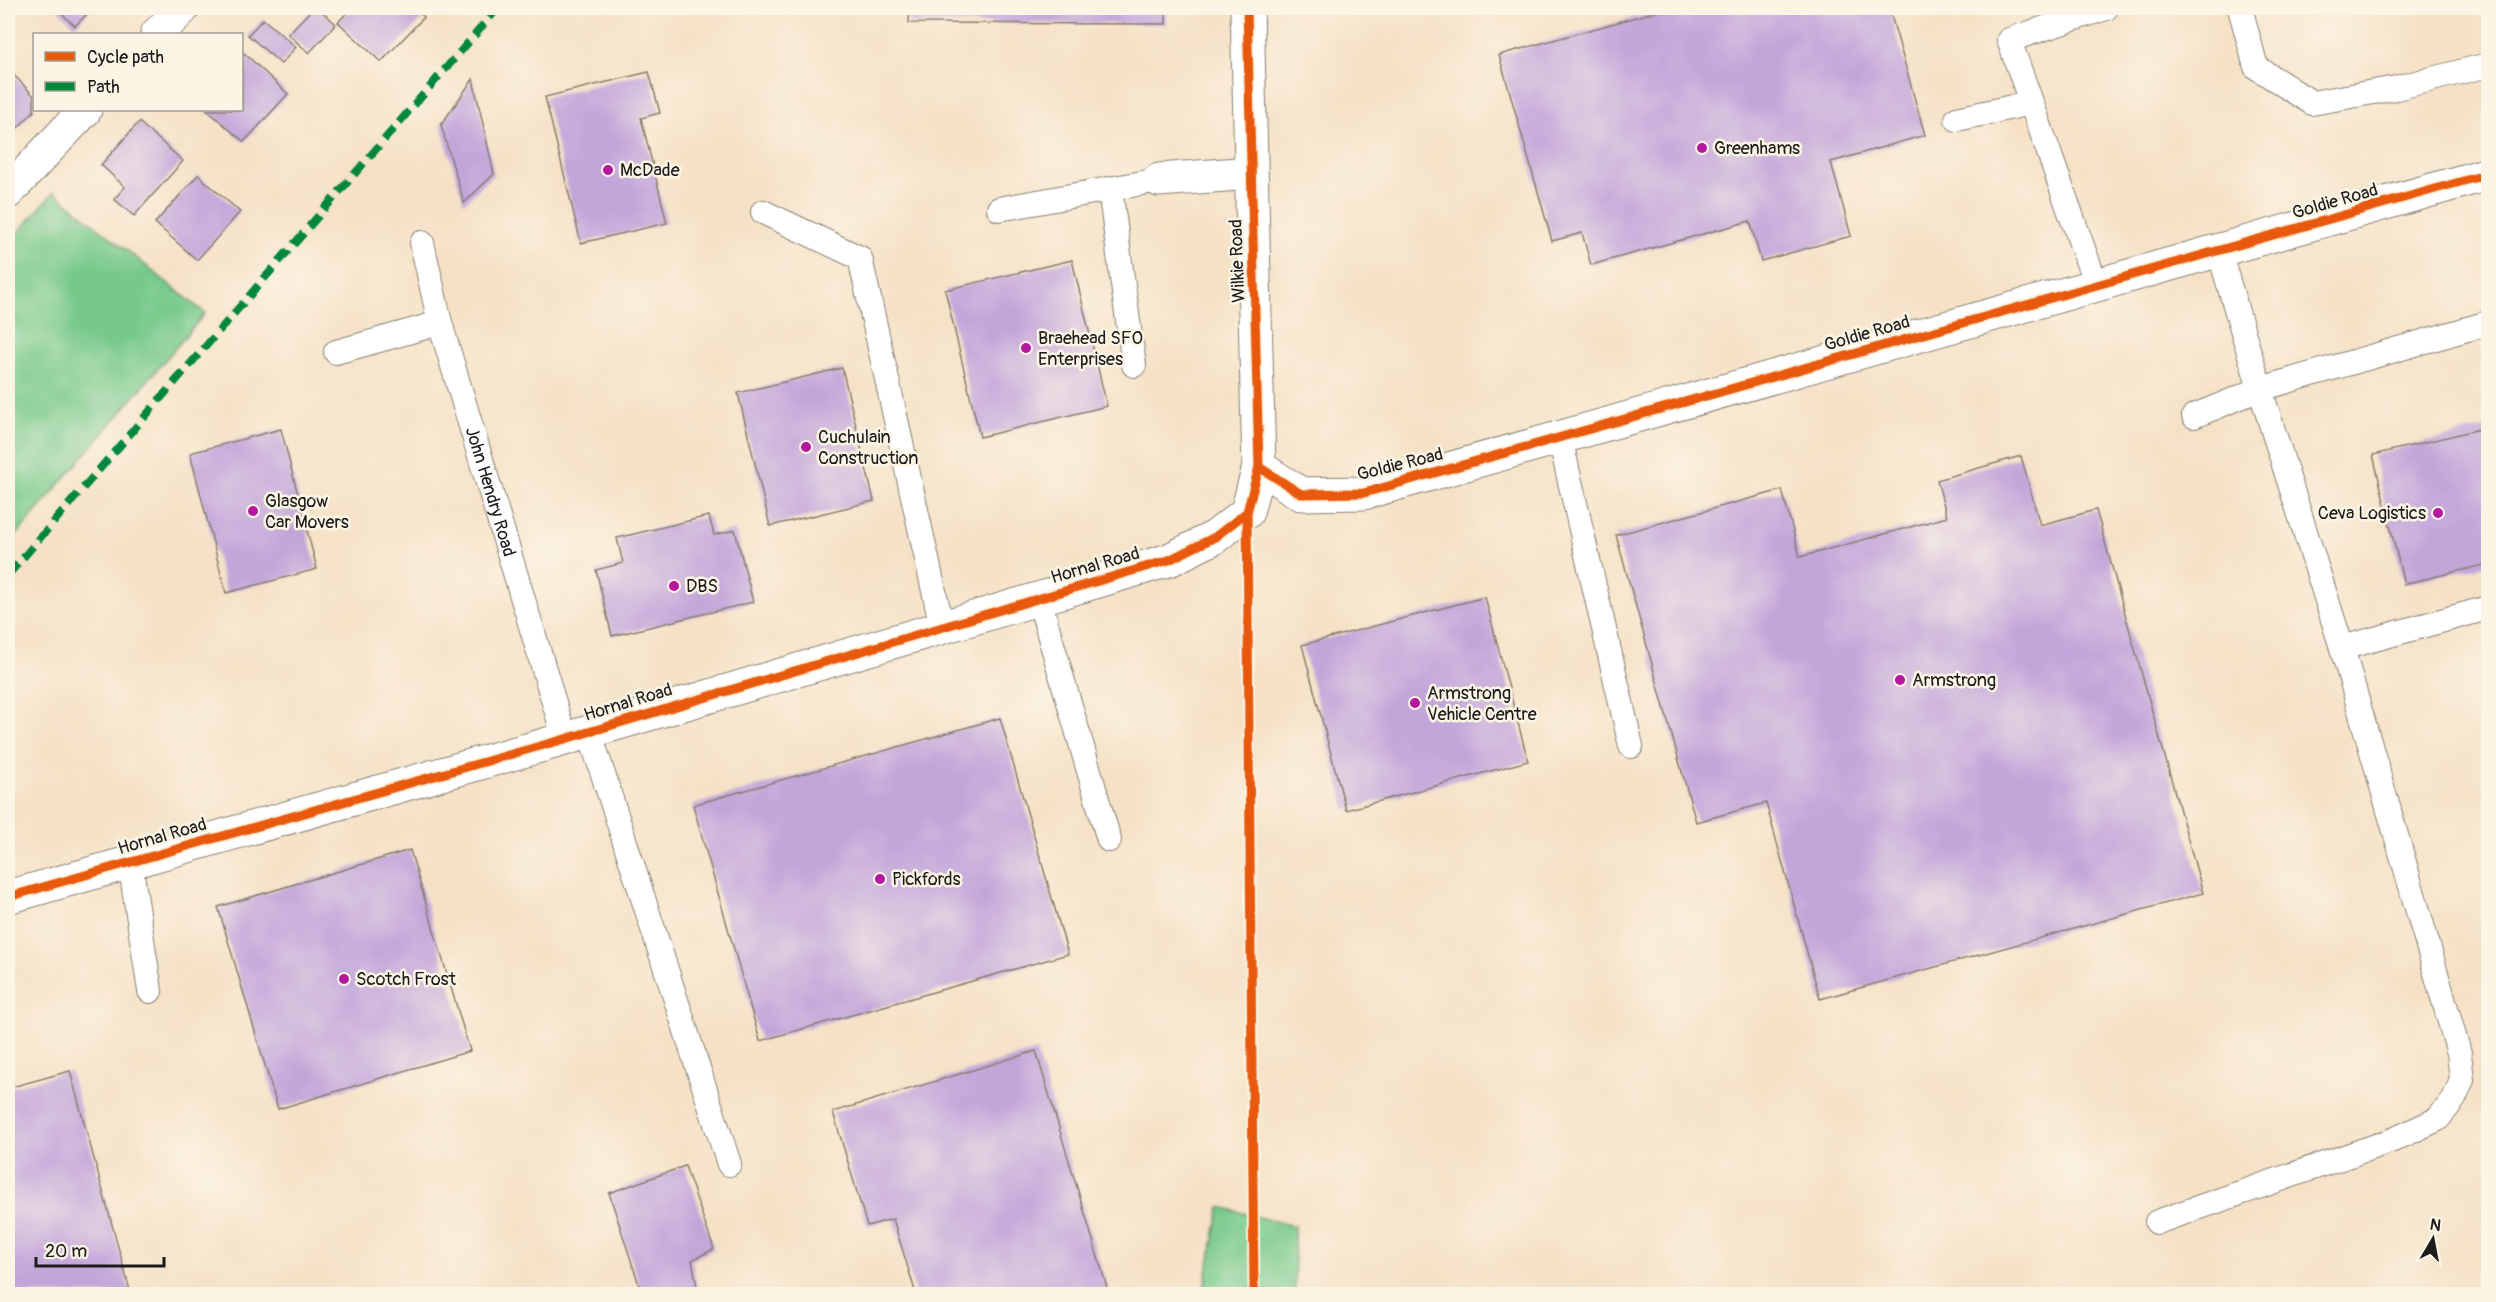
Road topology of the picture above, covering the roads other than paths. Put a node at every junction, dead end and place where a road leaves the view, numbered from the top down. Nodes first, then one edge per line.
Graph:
1 (183, 8) edge
2 (1247, 8) edge
3 (2106, 8) edge
4 (2240, 8) edge
5 (158, 33) edge
6 (2488, 64) edge
7 (2031, 103) junction
8 (84, 111) edge
9 (1957, 118) dead end
10 (1251, 173) junction
11 (2488, 174) edge
12 (1160, 180) joint
13 (1110, 189) junction
14 (8, 192) edge
15 (999, 209) dead end
16 (763, 212) dead end
17 (422, 243) dead end
18 (2219, 251) junction
19 (2096, 285) junction
20 (440, 323) junction
21 (2488, 323) edge
22 (336, 352) dead end
23 (1134, 365) dead end
24 (2260, 390) junction
25 (2194, 416) dead end
26 (1560, 438) junction
27 (1259, 467) junction
28 (1247, 512) joint
29 (1039, 599) junction
30 (2488, 608) edge
31 (942, 627) junction
32 (2342, 648) junction
33 (577, 735) junction
34 (1631, 746) dead end
35 (1109, 840) dead end
36 (130, 862) junction
37 (8, 897) edge
38 (150, 991) dead end
39 (729, 1164) dead end
40 (2157, 1222) dead end

1 - 5 street
2 - 10 street, Wilkie Road
3 - 7 lane
4 - 6 lane
7 - 9 lane
7 - 19 lane
8 - 14 street
10 - 12 street
10 - 27 street, Wilkie Road
11 - 18 street, Goldie Road
12 - 13 lane
13 - 15 lane
13 - 23 lane
16 - 31 lane
17 - 20 lane, John Hendry Road
18 - 19 street, Goldie Road
18 - 24 lane
19 - 26 street, Goldie Road
20 - 22 lane
20 - 33 lane, John Hendry Road
21 - 24 lane
24 - 25 lane
24 - 32 lane
26 - 27 street, Goldie Road
26 - 34 lane
27 - 28 street, Wilkie Road
28 - 29 street, Hornal Road
29 - 31 street, Hornal Road
29 - 35 lane
30 - 32 lane
31 - 33 street, Hornal Road
32 - 40 lane
33 - 36 street, Hornal Road
33 - 39 lane, John Hendry Road
36 - 37 street, Hornal Road
36 - 38 lane

